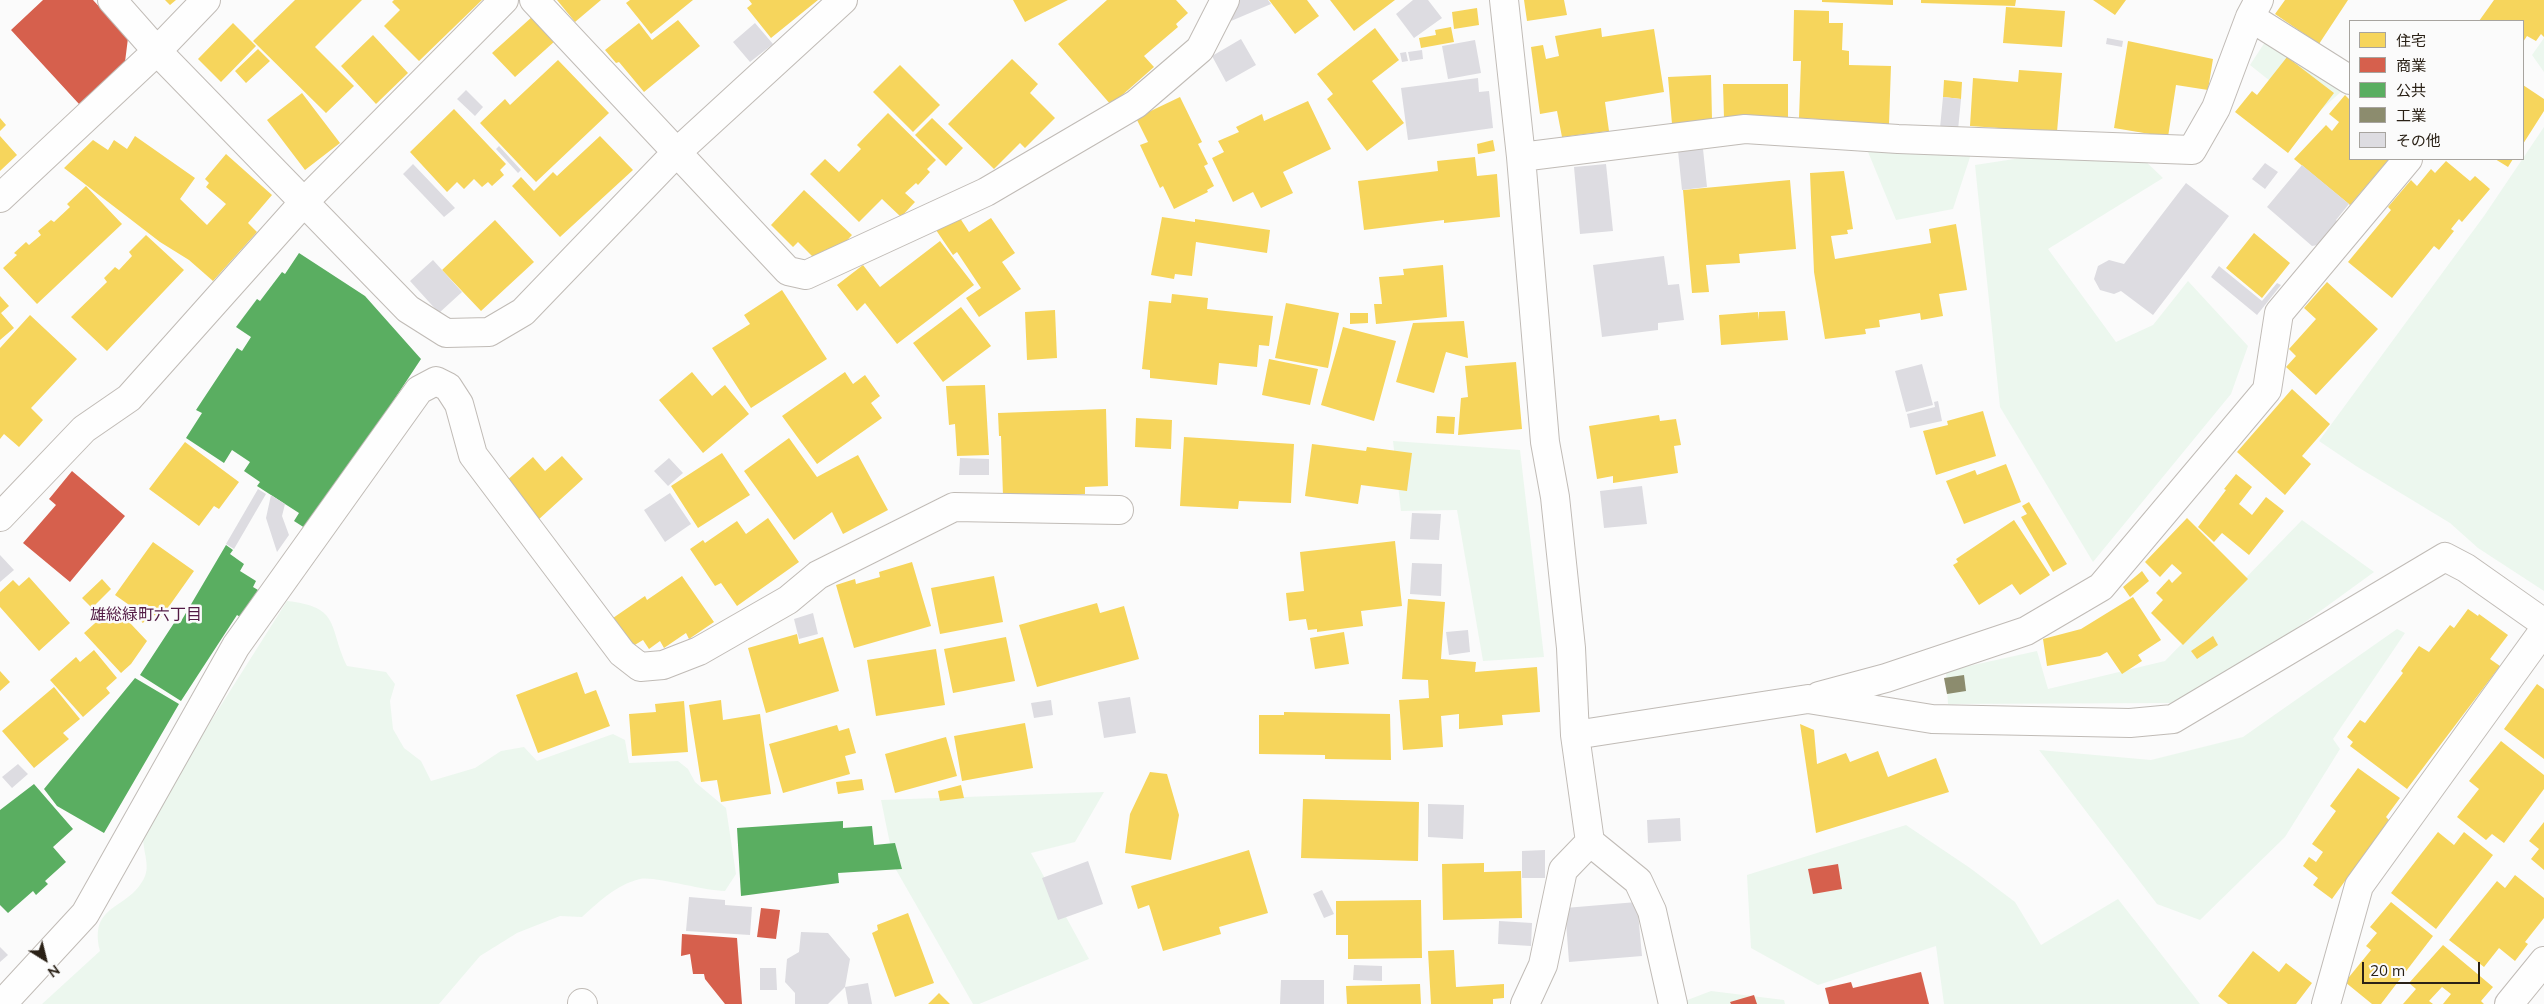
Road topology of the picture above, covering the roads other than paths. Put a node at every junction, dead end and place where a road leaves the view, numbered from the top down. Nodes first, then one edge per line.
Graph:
1 (112, 0) edge
2 (206, 0) edge
3 (504, 0) edge
4 (534, 0) edge
5 (843, 0) edge
6 (1225, 0) edge
7 (1504, 0) edge
8 (2255, 8) edge
9 (157, 51) junction
10 (2349, 79) edge
11 (676, 153) junction
12 (1521, 157) junction
13 (2407, 160) edge
14 (0, 198) edge
15 (304, 202) junction
16 (1119, 510) dead end
17 (0, 517) edge
18 (2544, 623) edge
19 (2544, 630) edge
20 (1808, 699) junction
21 (1575, 734) junction
22 (1590, 842) junction
23 (2544, 961) edge
24 (2, 1004) edge
25 (1526, 1004) edge
26 (1673, 1004) edge
27 (2326, 1004) edge
28 (2509, 1004) edge

1 - 9 street
2 - 9 street
3 - 15 street
4 - 11 street
5 - 11 street
6 - 11 street
7 - 12 street
8 - 10 street
8 - 12 street
9 - 14 street
9 - 15 street
11 - 15 street
12 - 21 street
13 - 20 street
15 - 17 street
16 - 24 street
18 - 20 street
19 - 27 street
20 - 21 street
21 - 22 street
22 - 25 street
22 - 26 street
23 - 28 street

